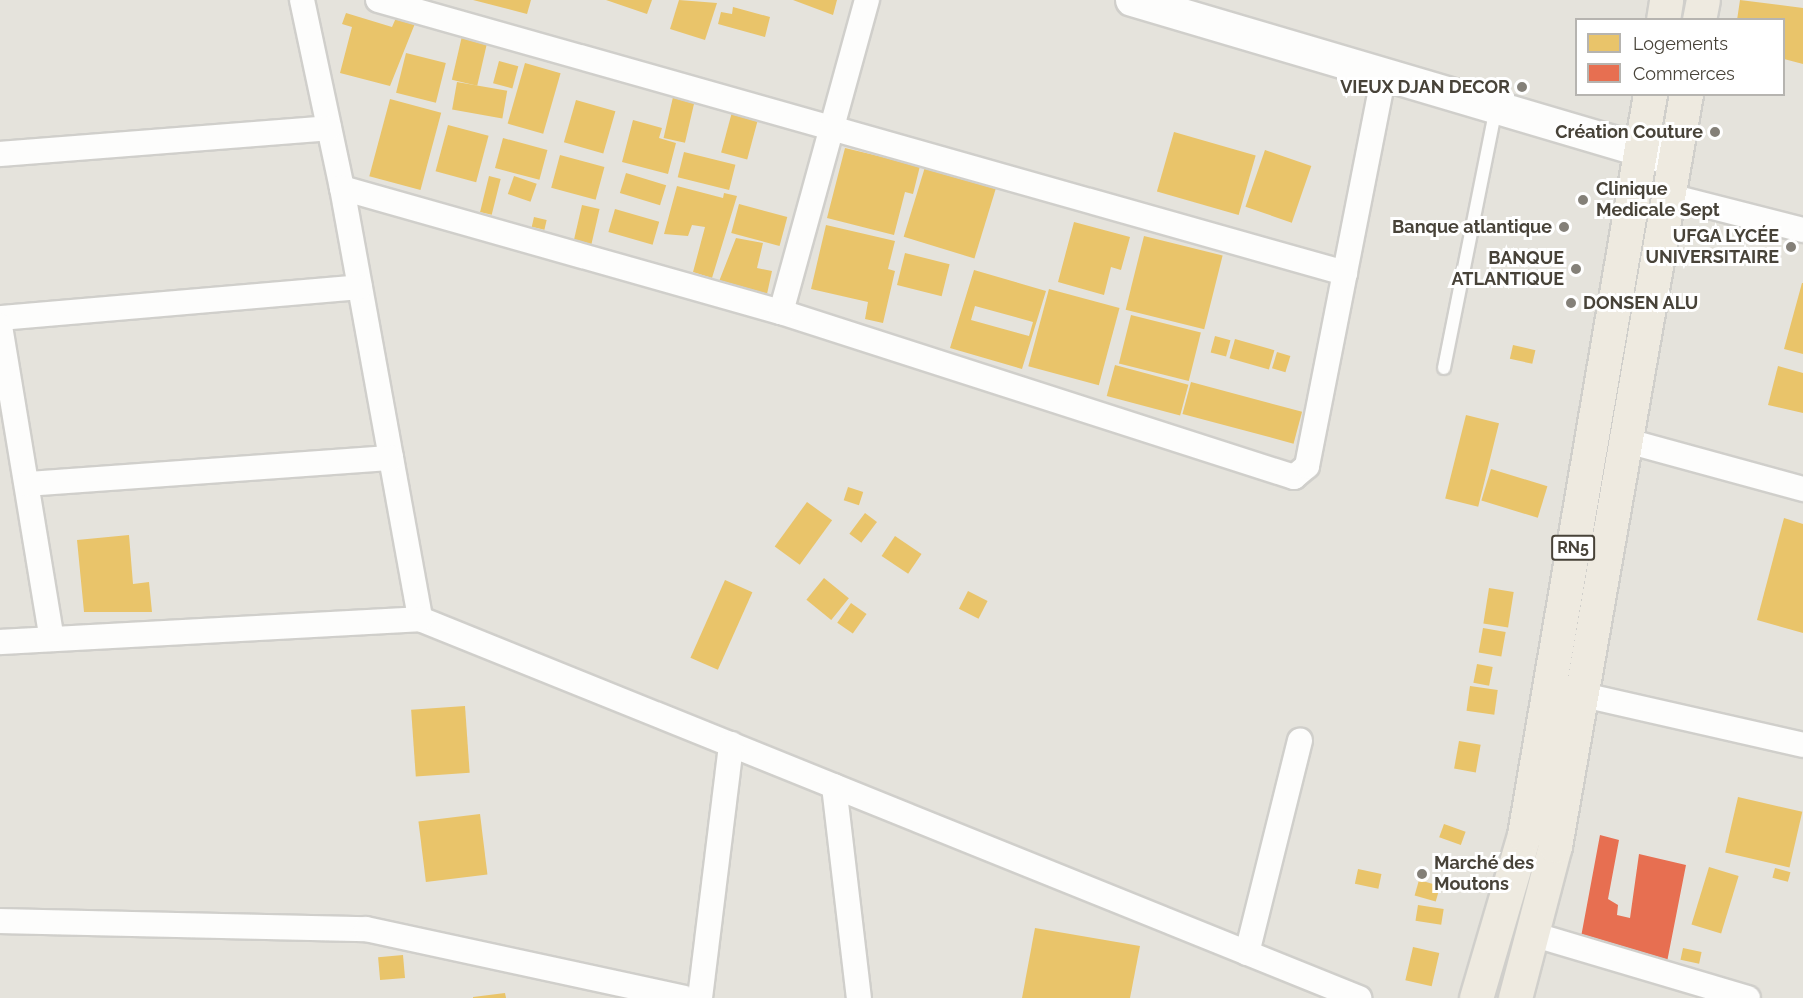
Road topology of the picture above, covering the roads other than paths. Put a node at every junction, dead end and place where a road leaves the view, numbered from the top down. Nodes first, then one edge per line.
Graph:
1 (302, 0) edge
2 (378, 0) edge
3 (867, 0) edge
4 (1132, 0) edge
5 (1666, 0) edge
6 (1703, 0) edge
7 (1663, 18) edge
8 (1700, 18) edge
9 (1384, 74) junction
10 (1650, 96) edge
11 (1686, 96) edge
12 (1496, 107) junction
13 (329, 128) junction
14 (832, 128) junction
15 (1641, 150) junction
16 (0, 154) edge
17 (1674, 160) junction
18 (342, 188) junction
19 (1666, 195) junction
20 (1803, 230) edge
21 (1346, 273) junction
22 (360, 287) junction
23 (781, 312) junction
24 (0, 318) edge
25 (0, 326) edge
26 (1444, 368) dead end
27 (1624, 440) junction
28 (391, 458) junction
29 (27, 484) junction
30 (1803, 489) edge
31 (420, 619) junction
32 (52, 639) junction
33 (0, 642) edge
34 (1549, 687) junction
35 (1581, 694) junction
36 (1300, 740) dead end
37 (731, 744) junction
38 (1803, 746) edge
39 (834, 786) junction
40 (0, 921) edge
41 (1534, 935) junction
42 (1247, 953) junction
43 (684, 998) edge
44 (700, 998) edge
45 (859, 998) edge
46 (1359, 998) edge
47 (1476, 998) edge
48 (1515, 998) edge
49 (1748, 998) edge

1 - 13 street
2 - 14 street
3 - 14 street
4 - 9 street
5 - 7 highway
6 - 8 highway
9 - 12 street
9 - 21 street
10 - 15 highway, RN5
11 - 17 highway, RN5
12 - 15 street
12 - 26 lane
13 - 16 street
13 - 18 street
14 - 21 street
14 - 23 street
15 - 17 street
15 - 34 highway, RN5
17 - 19 highway, RN5
18 - 22 street
18 - 23 street
19 - 20 street
19 - 27 highway, RN5
21 - 23 street
22 - 24 street
22 - 28 street
25 - 29 street
27 - 30 street
27 - 35 highway, RN5
28 - 29 street
28 - 31 street
29 - 32 street
31 - 32 street
31 - 37 street
32 - 33 street
34 - 35 street
34 - 47 highway, RN5
35 - 38 street
35 - 41 highway, RN5
36 - 42 street
37 - 39 street
37 - 44 street
39 - 42 street
39 - 45 street
40 - 43 street
41 - 48 highway, RN5
41 - 49 street
42 - 46 street

